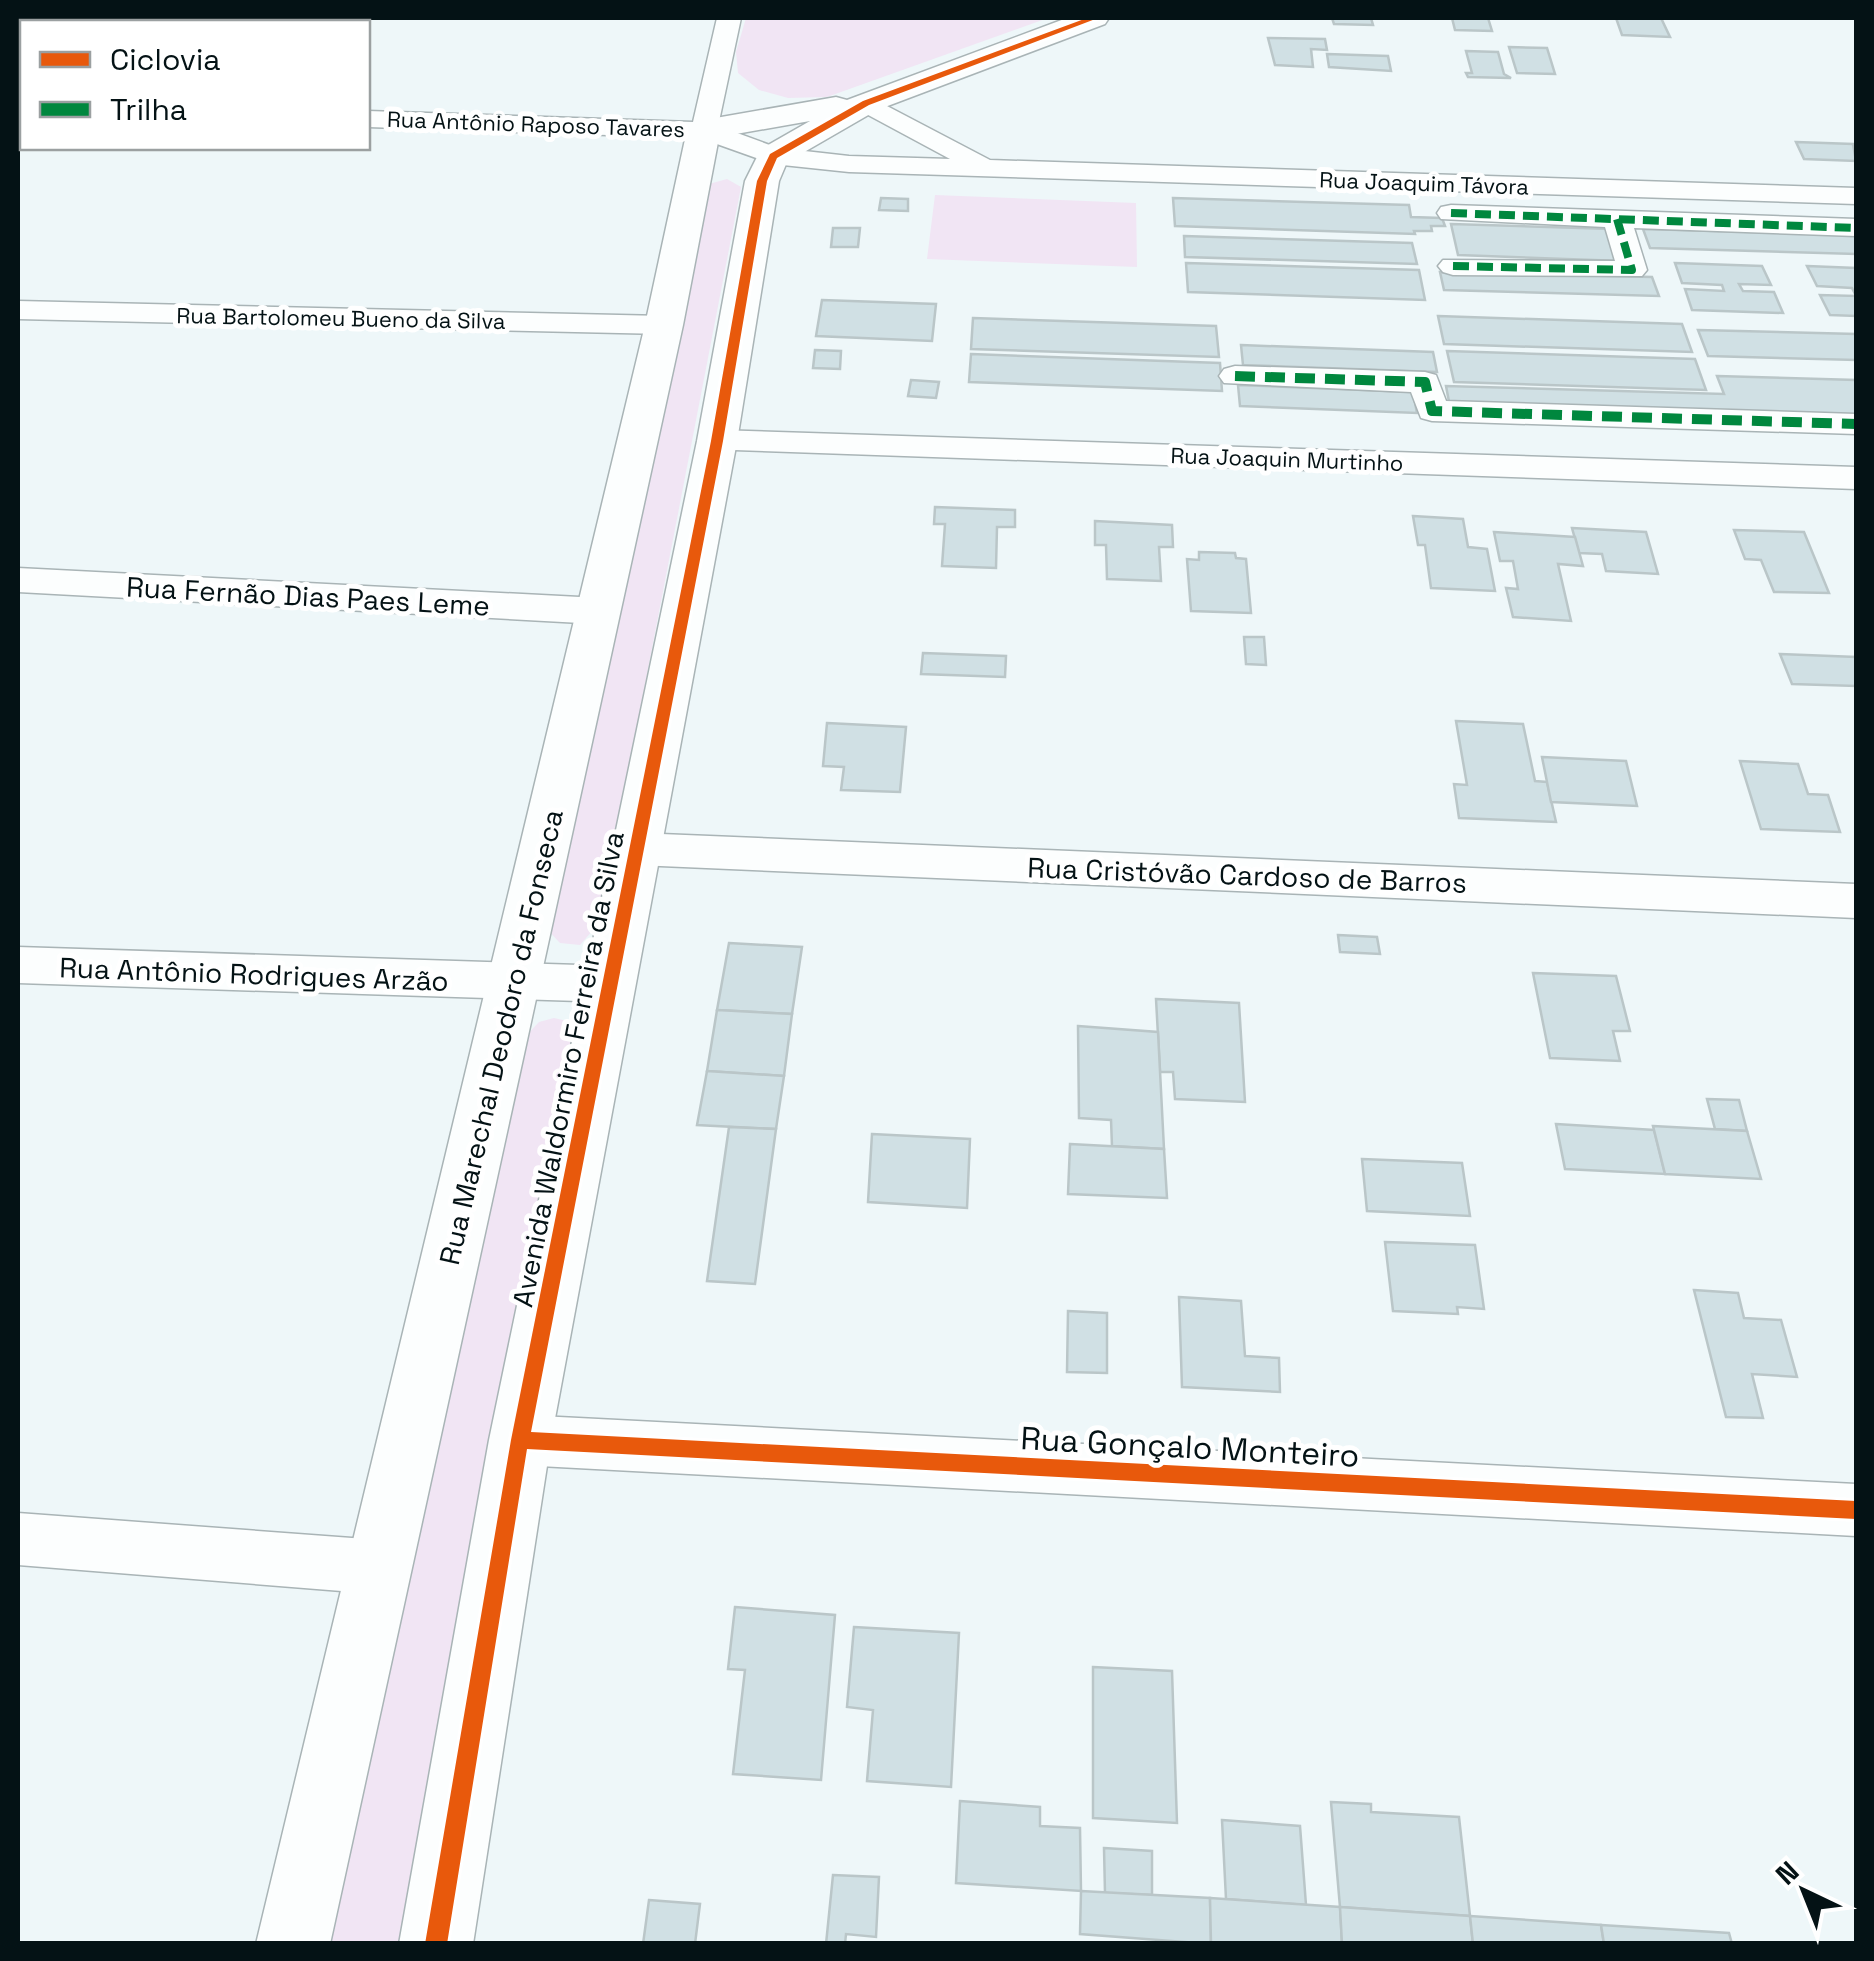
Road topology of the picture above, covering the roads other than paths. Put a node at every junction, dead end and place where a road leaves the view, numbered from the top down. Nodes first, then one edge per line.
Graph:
1 (728, 18) edge
2 (1094, 18) edge
3 (866, 103) junction
4 (370, 119) edge
5 (704, 130) junction
6 (992, 169) junction
7 (765, 181) junction
8 (1856, 196) edge
9 (1450, 214) dead end
10 (1617, 219) junction
11 (1856, 228) edge
12 (1453, 266) dead end
13 (18, 310) edge
14 (664, 325) junction
15 (1236, 376) dead end
16 (1856, 424) edge
17 (717, 440) junction
18 (1856, 478) edge
19 (18, 580) edge
20 (598, 611) junction
21 (637, 849) junction
22 (1856, 901) edge
23 (18, 966) edge
24 (514, 983) junction
25 (610, 984) junction
26 (520, 1440) junction
27 (1856, 1510) edge
28 (18, 1538) edge
29 (379, 1567) junction
30 (293, 1944) edge
31 (436, 1944) edge

1 - 5 street
2 - 3 street
3 - 5 street
3 - 6 street, Rua Joaquim Távora
3 - 7 street
4 - 5 street, Rua Antônio Raposo Tavares
5 - 7 street, Rua Joaquim Távora
5 - 14 street, Rua Marechal Deodoro da Fonseca
6 - 7 street, Rua Joaquim Távora
6 - 8 street, Rua Joaquim Távora
7 - 17 street, Avenida Waldormiro Ferreira da Silva
9 - 10 street
10 - 11 street
10 - 12 street
13 - 14 street, Rua Bartolomeu Bueno da Silva
14 - 20 street, Rua Marechal Deodoro da Fonseca
15 - 16 street
17 - 18 street, Rua Joaquin Murtinho
17 - 21 street, Avenida Waldormiro Ferreira da Silva
19 - 20 street, Rua Fernão Dias Paes Leme
20 - 24 street, Rua Marechal Deodoro da Fonseca
21 - 22 street, Rua Cristóvão Cardoso de Barros
21 - 25 street, Avenida Waldormiro Ferreira da Silva
23 - 24 street, Rua Antônio Rodrigues Arzão
24 - 25 street, Rua Antônio Rodrigues Arzão
24 - 29 street, Rua Marechal Deodoro da Fonseca
25 - 26 street, Avenida Waldormiro Ferreira da Silva
26 - 27 street, Rua Gonçalo Monteiro
26 - 31 street, Avenida Waldormiro Ferreira da Silva
28 - 29 street
29 - 30 street, Rua Marechal Deodoro da Fonseca

